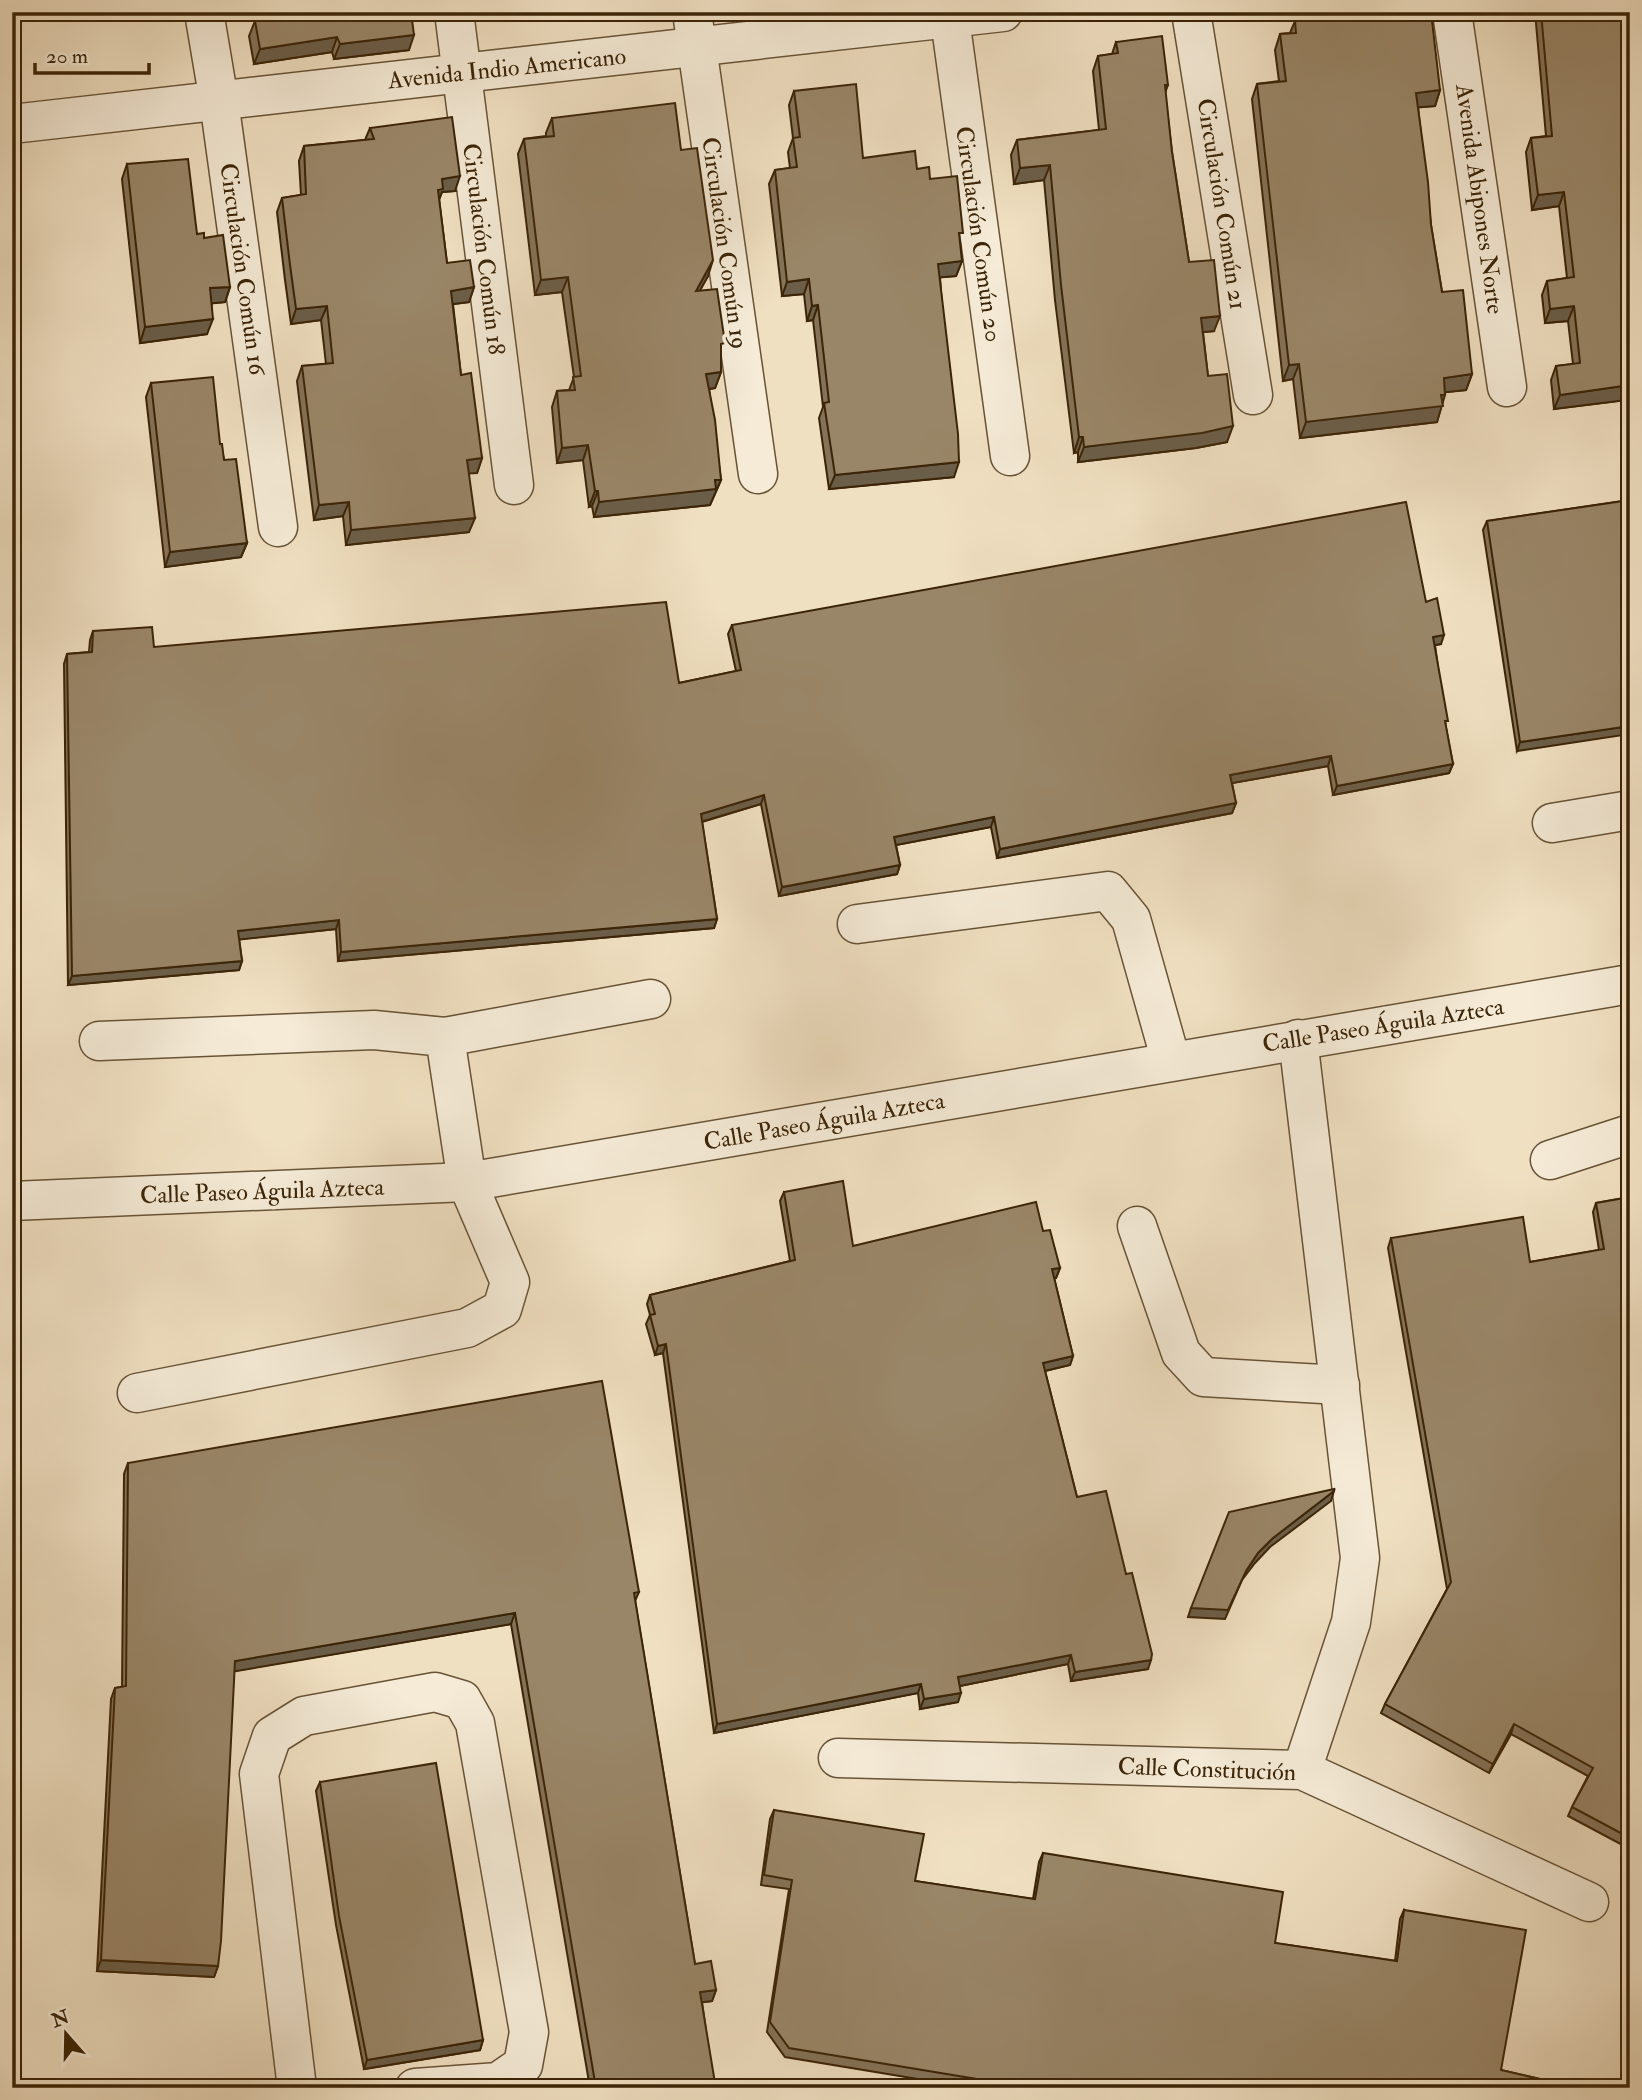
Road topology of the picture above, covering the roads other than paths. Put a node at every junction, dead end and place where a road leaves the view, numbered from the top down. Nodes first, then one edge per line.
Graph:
1 (204, 12) edge
2 (454, 12) edge
3 (1003, 12) edge
4 (1191, 12) edge
5 (1452, 12) edge
6 (949, 15) edge
7 (695, 30) edge
8 (462, 74) junction
9 (219, 101) junction
10 (12, 124) edge
11 (1507, 387) dead end
12 (1253, 395) dead end
13 (1010, 456) dead end
14 (758, 474) dead end
15 (514, 485) dead end
16 (278, 527) dead end
17 (1630, 810) edge
18 (1552, 823) dead end
19 (857, 924) dead end
20 (1630, 984) edge
21 (651, 999) dead end
22 (445, 1037) junction
23 (1298, 1039) junction
24 (99, 1041) dead end
25 (1171, 1061) junction
26 (1630, 1134) edge
27 (1550, 1160) dead end
28 (467, 1182) junction
29 (12, 1201) edge
30 (1137, 1226) dead end
31 (1340, 1385) junction
32 (137, 1393) dead end
33 (838, 1758) dead end
34 (1302, 1770) junction
35 (1589, 1902) dead end
36 (297, 2088) edge
37 (415, 2088) edge

1 - 9 street, Circulación Común 16
2 - 8 street, Circulación Común 18
3 - 6 street, Avenida Indio Americano
4 - 12 street, Circulación Común 21
5 - 11 street, Avenida Abipones Norte
6 - 7 street, Avenida Indio Americano
6 - 13 street, Circulación Común 20
7 - 8 street, Avenida Indio Americano
7 - 14 street, Circulación Común 19
8 - 9 street, Avenida Indio Americano
8 - 15 street, Circulación Común 18
9 - 10 street, Avenida Indio Americano
9 - 16 street, Circulación Común 16
17 - 18 street
19 - 25 street
20 - 23 street, Calle Paseo Águila Azteca
21 - 22 street
22 - 24 street
22 - 28 street
23 - 25 street, Calle Paseo Águila Azteca
23 - 31 street
25 - 28 street, Calle Paseo Águila Azteca
26 - 27 street
28 - 29 street, Calle Paseo Águila Azteca
28 - 32 street
30 - 31 street
31 - 34 street
33 - 34 street, Calle Constitución
34 - 35 street, Calle Constitución
36 - 37 street

